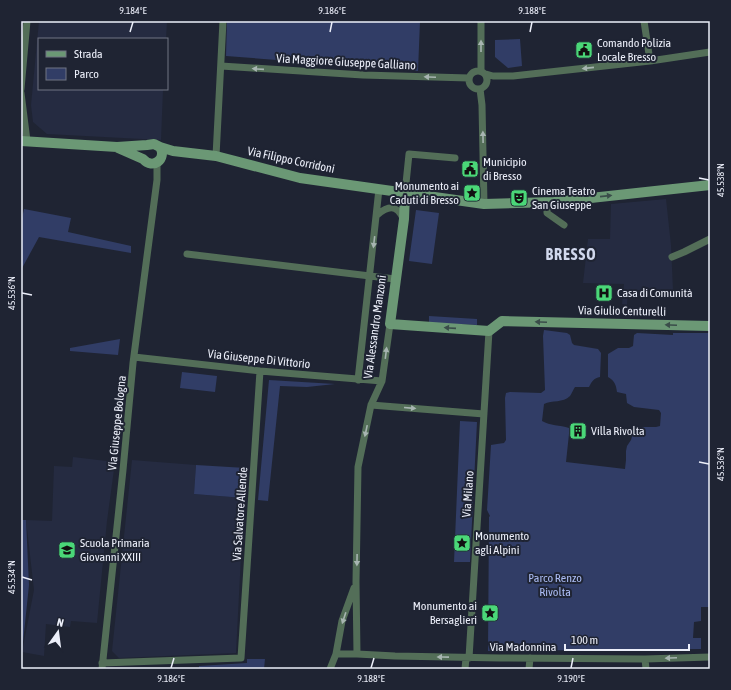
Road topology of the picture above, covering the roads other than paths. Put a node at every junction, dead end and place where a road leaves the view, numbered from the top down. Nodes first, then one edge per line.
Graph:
1 (27, 21) edge
2 (223, 21) edge
3 (481, 21) edge
4 (644, 21) edge
5 (710, 52) edge
6 (650, 61) junction
7 (221, 66) junction
8 (483, 73) junction
9 (469, 78) junction
10 (21, 88) edge
11 (480, 89) junction
12 (21, 93) edge
13 (24, 141) edge
14 (146, 145) junction
15 (116, 147) junction
16 (216, 156) junction
17 (155, 157) junction
18 (454, 158) dead end
19 (710, 185) edge
20 (379, 189) junction
21 (405, 193) junction
22 (547, 202) junction
23 (484, 204) junction
24 (377, 215) junction
25 (404, 218) junction
26 (564, 225) dead end
27 (710, 238) edge
28 (187, 254) dead end
29 (672, 257) dead end
30 (369, 276) junction
31 (395, 279) junction
32 (390, 324) junction
33 (710, 326) edge
34 (489, 331) junction
35 (134, 357) junction
36 (260, 371) junction
37 (358, 380) junction
38 (382, 381) junction
39 (371, 405) junction
40 (484, 414) junction
41 (356, 582) junction
42 (336, 654) junction
43 (357, 654) junction
44 (710, 657) edge
45 (468, 658) junction
46 (530, 658) junction
47 (645, 659) junction
48 (102, 666) edge
49 (330, 669) edge
50 (465, 669) edge
51 (529, 669) edge
52 (646, 669) edge

1 - 10 street
2 - 7 street
8 -> 3 street
4 - 6 street
5 - 6 street
6 -> 8 street
9 -> 7 street, Via Maggiore Giuseppe Galliano
7 - 16 street
8 - 9 street
8 - 11 street
9 - 11 street
23 -> 11 street
12 - 13 street
13 - 15 street
14 - 15 street
14 - 17 street
14 - 17 street
15 - 17 street
16 - 17 street, Via Filippo Corridoni
16 - 20 street, Via Filippo Corridoni
17 - 35 street, Via Giuseppe Bologna
18 - 21 street
22 -> 19 street, Via Filippo Corridoni
20 - 21 street, Via Filippo Corridoni
20 - 24 street
21 - 23 street, Via Filippo Corridoni
21 - 25 street, Via Alessandro Manzoni
22 - 23 street, Via Filippo Corridoni
22 - 26 street
24 - 25 street
24 -> 30 street
25 - 31 street, Via Alessandro Manzoni
27 - 29 street
28 - 30 street
30 - 31 street
30 - 37 street
31 - 32 street, Via Alessandro Manzoni
34 -> 32 street
38 -> 32 street, Via Alessandro Manzoni
33 -> 34 street, Via Giulio Centurelli
34 - 40 street, Via Milano
35 - 36 street, Via Giuseppe Di Vittorio
35 - 48 street, Via Giuseppe Bologna
36 - 37 street, Via Giuseppe Di Vittorio
36 - 48 street, Via Salvatore Allende
37 - 38 street, Via Giuseppe Di Vittorio
38 - 39 street, Via Alessandro Manzoni
39 -> 40 street
39 -> 41 street, Via Alessandro Manzoni
40 - 45 street, Via Milano
41 -> 42 street
41 - 43 street, Via Alessandro Manzoni
42 - 43 street, Via Madonnina
42 - 49 street
45 -> 43 street, Via Madonnina
44 -> 47 street, Via Madonnina
45 - 46 street, Via Madonnina
45 - 50 street, Via Milano
46 - 47 street, Via Madonnina
46 - 51 street
47 - 52 street

